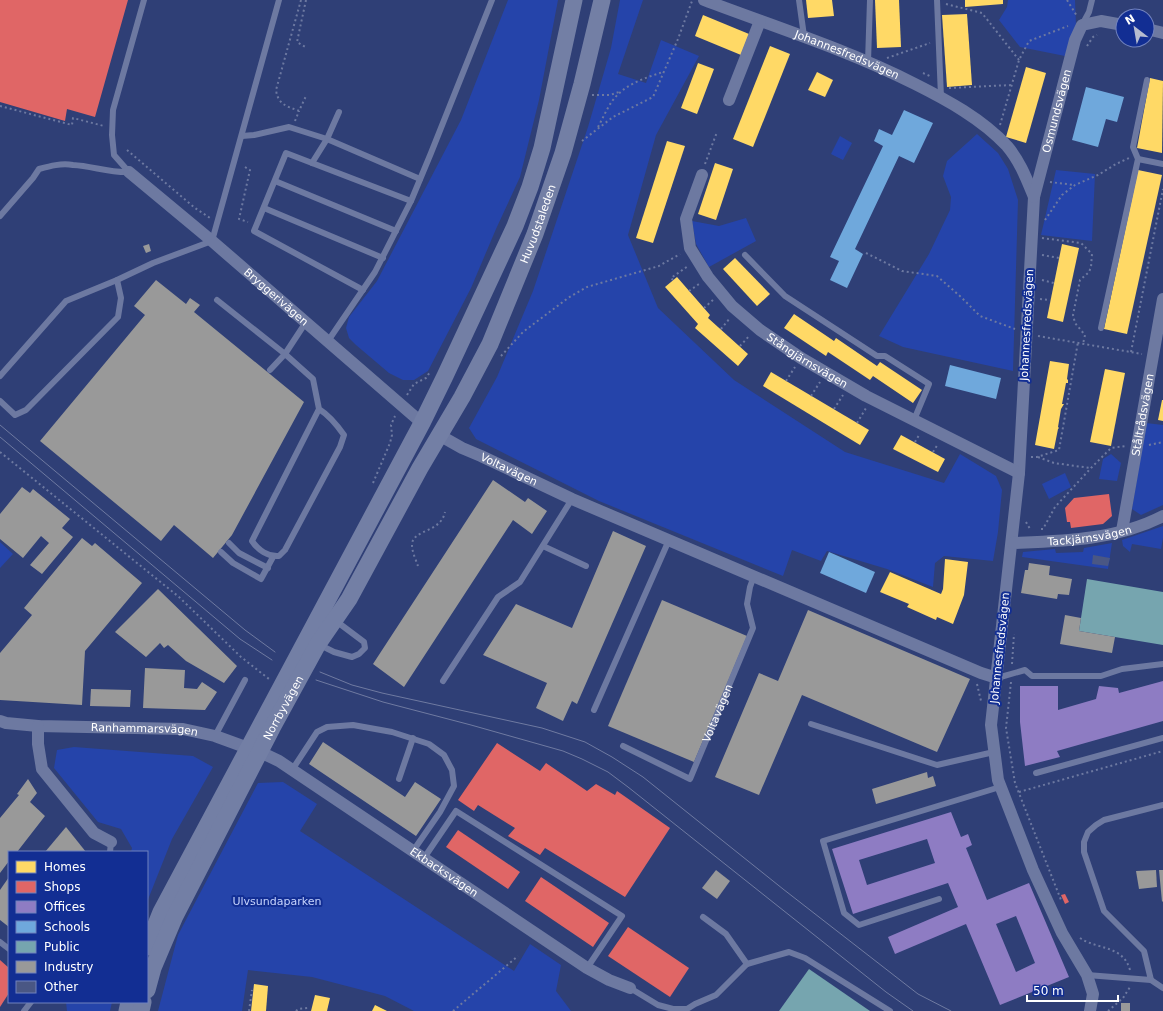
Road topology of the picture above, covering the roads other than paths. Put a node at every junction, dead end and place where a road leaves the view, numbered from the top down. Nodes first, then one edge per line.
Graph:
1 (144, 0) edge
2 (279, 0) edge
3 (492, 0) edge
4 (574, 0) edge
5 (602, 0) edge
6 (704, 0) edge
7 (799, 0) edge
8 (870, 0) edge
9 (1092, 0) edge
10 (937, 1) edge
11 (760, 21) junction
12 (1115, 24) edge
13 (1082, 25) junction
14 (804, 36) junction
15 (870, 63) junction
16 (1147, 80) dead end
17 (941, 93) junction
18 (729, 100) dead end
19 (339, 112) dead end
20 (242, 136) junction
21 (327, 139) junction
22 (1138, 160) junction
23 (312, 163) junction
24 (1163, 164) edge
25 (129, 172) junction
26 (702, 175) road end
27 (420, 179) junction
28 (275, 181) junction
29 (1034, 197) junction
30 (411, 201) junction
31 (264, 208) junction
32 (0, 216) edge
33 (396, 230) junction
34 (212, 241) junction
35 (746, 256) dead end
36 (383, 258) junction
37 (117, 280) junction
38 (363, 290) junction
39 (1163, 299) edge
40 (217, 300) dead end
41 (306, 322) junction
42 (1101, 328) dead end
43 (328, 341) junction
44 (285, 354) junction
45 (270, 370) dead end
46 (0, 376) edge
47 (0, 401) edge
48 (319, 409) junction
49 (914, 420) junction
50 (422, 424) junction
51 (439, 435) junction
52 (1020, 473) junction
53 (572, 499) junction
54 (1163, 516) edge
55 (1122, 531) junction
56 (669, 540) junction
57 (1012, 542) junction
58 (229, 543) dead end
59 (543, 546) junction
60 (221, 552) dead end
61 (273, 557) junction
62 (586, 566) dead end
63 (268, 568) junction
64 (754, 576) junction
65 (335, 620) junction
66 (318, 644) junction
67 (1163, 664) edge
68 (997, 678) junction
69 (246, 680) dead end
70 (443, 681) dead end
71 (594, 710) dead end
72 (0, 722) edge
73 (811, 724) dead end
74 (38, 726) junction
75 (215, 736) junction
76 (413, 738) junction
77 (1163, 738) edge
78 (623, 746) dead end
79 (254, 750) junction
80 (994, 752) junction
81 (292, 770) junction
82 (1036, 773) dead end
83 (399, 779) dead end
84 (1000, 787) junction
85 (1163, 805) edge
86 (110, 847) edge
87 (413, 851) junction
88 (424, 858) junction
89 (939, 899) dead end
90 (703, 917) dead end
91 (0, 942) edge
92 (148, 944) edge
93 (8, 949) edge
94 (747, 964) junction
95 (587, 968) junction
96 (1088, 975) junction
97 (1151, 980) junction
98 (148, 986) edge
99 (630, 988) joint
100 (1163, 988) edge
101 (890, 1011) edge
102 (1090, 1011) edge

1 - 25 lane
2 - 20 lane
3 - 27 lane
4 - 50 main road, Huvudstaleden
5 - 51 main road, Huvudstaleden
6 - 11 street, Johannesfredsvägen
7 - 14 lane
8 - 15 lane
9 - 13 lane, Osmundsvägen
10 - 17 lane
11 - 14 street, Johannesfredsvägen
11 - 18 street
12 - 13 street
13 - 29 street, Osmundsvägen
14 - 15 street, Johannesfredsvägen
15 - 17 street, Johannesfredsvägen
16 - 22 lane
17 - 29 street, Johannesfredsvägen
19 - 21 lane
20 - 21 lane
20 - 34 lane
21 - 23 lane
21 - 27 lane
22 - 24 lane
22 - 42 lane
23 - 28 lane
23 - 30 lane
25 - 32 lane
25 - 34 street, Bryggerivägen
26 - 49 street, Stångjärnsvägen
27 - 30 lane
28 - 31 lane
28 - 33 lane
29 - 52 street, Johannesfredsvägen
30 - 33 lane
31 - 36 lane
31 - 38 lane
33 - 36 lane
34 - 37 lane
34 - 41 street, Bryggerivägen
35 - 49 lane
36 - 38 lane
37 - 46 lane
37 - 47 lane
38 - 43 lane
39 - 55 street, Ståltrådsvägen
40 - 44 lane
41 - 43 street, Bryggerivägen
41 - 44 lane
43 - 50 street, Bryggerivägen
44 - 45 lane
44 - 48 lane
48 - 61 lane
48 - 61 lane
49 - 52 street, Stångjärnsvägen
50 - 51 main road
50 - 79 main road, Norrbyvägen
51 - 53 street, Voltavägen
51 - 65 main road, Norrbyvägen
52 - 57 street, Johannesfredsvägen
53 - 56 street, Voltavägen
53 - 59 lane
54 - 55 street, Tackjärnsvägen
55 - 57 street, Tackjärnsvägen
56 - 64 street, Voltavägen
56 - 71 lane
57 - 68 street, Johannesfredsvägen
58 - 63 lane
59 - 62 lane
59 - 70 lane
60 - 63 lane
61 - 63 lane
64 - 68 street, Voltavägen
64 - 78 lane, Voltavägen
65 - 66 main road, Norrbyvägen
65 - 66 lane
66 - 79 main road, Norrbyvägen
67 - 68 lane
68 - 80 street, Johannesfredsvägen
69 - 75 lane
72 - 74 street, Ranhammarsvägen
73 - 80 lane
74 - 75 street, Ranhammarsvägen
74 - 86 street
75 - 79 street, Ranhammarsvägen
76 - 81 lane
76 - 83 lane
76 - 87 lane
77 - 82 lane
79 - 81 street, Ekbacksvägen
79 - 92 main road, Norrbyvägen
79 - 98 main road, Norrbyvägen
80 - 84 street, Johannesfredsvägen
81 - 87 street, Ekbacksvägen
84 - 89 lane
84 - 96 street, Johannesfredsvägen
85 - 97 lane
87 - 88 street, Ekbacksvägen
88 - 95 street, Ekbacksvägen
88 - 95 lane
90 - 94 lane
91 - 93 lane
94 - 99 lane
94 - 101 lane
95 - 99 street, Ekbacksvägen
96 - 97 lane
96 - 102 street, Johannesfredsvägen
97 - 100 lane

